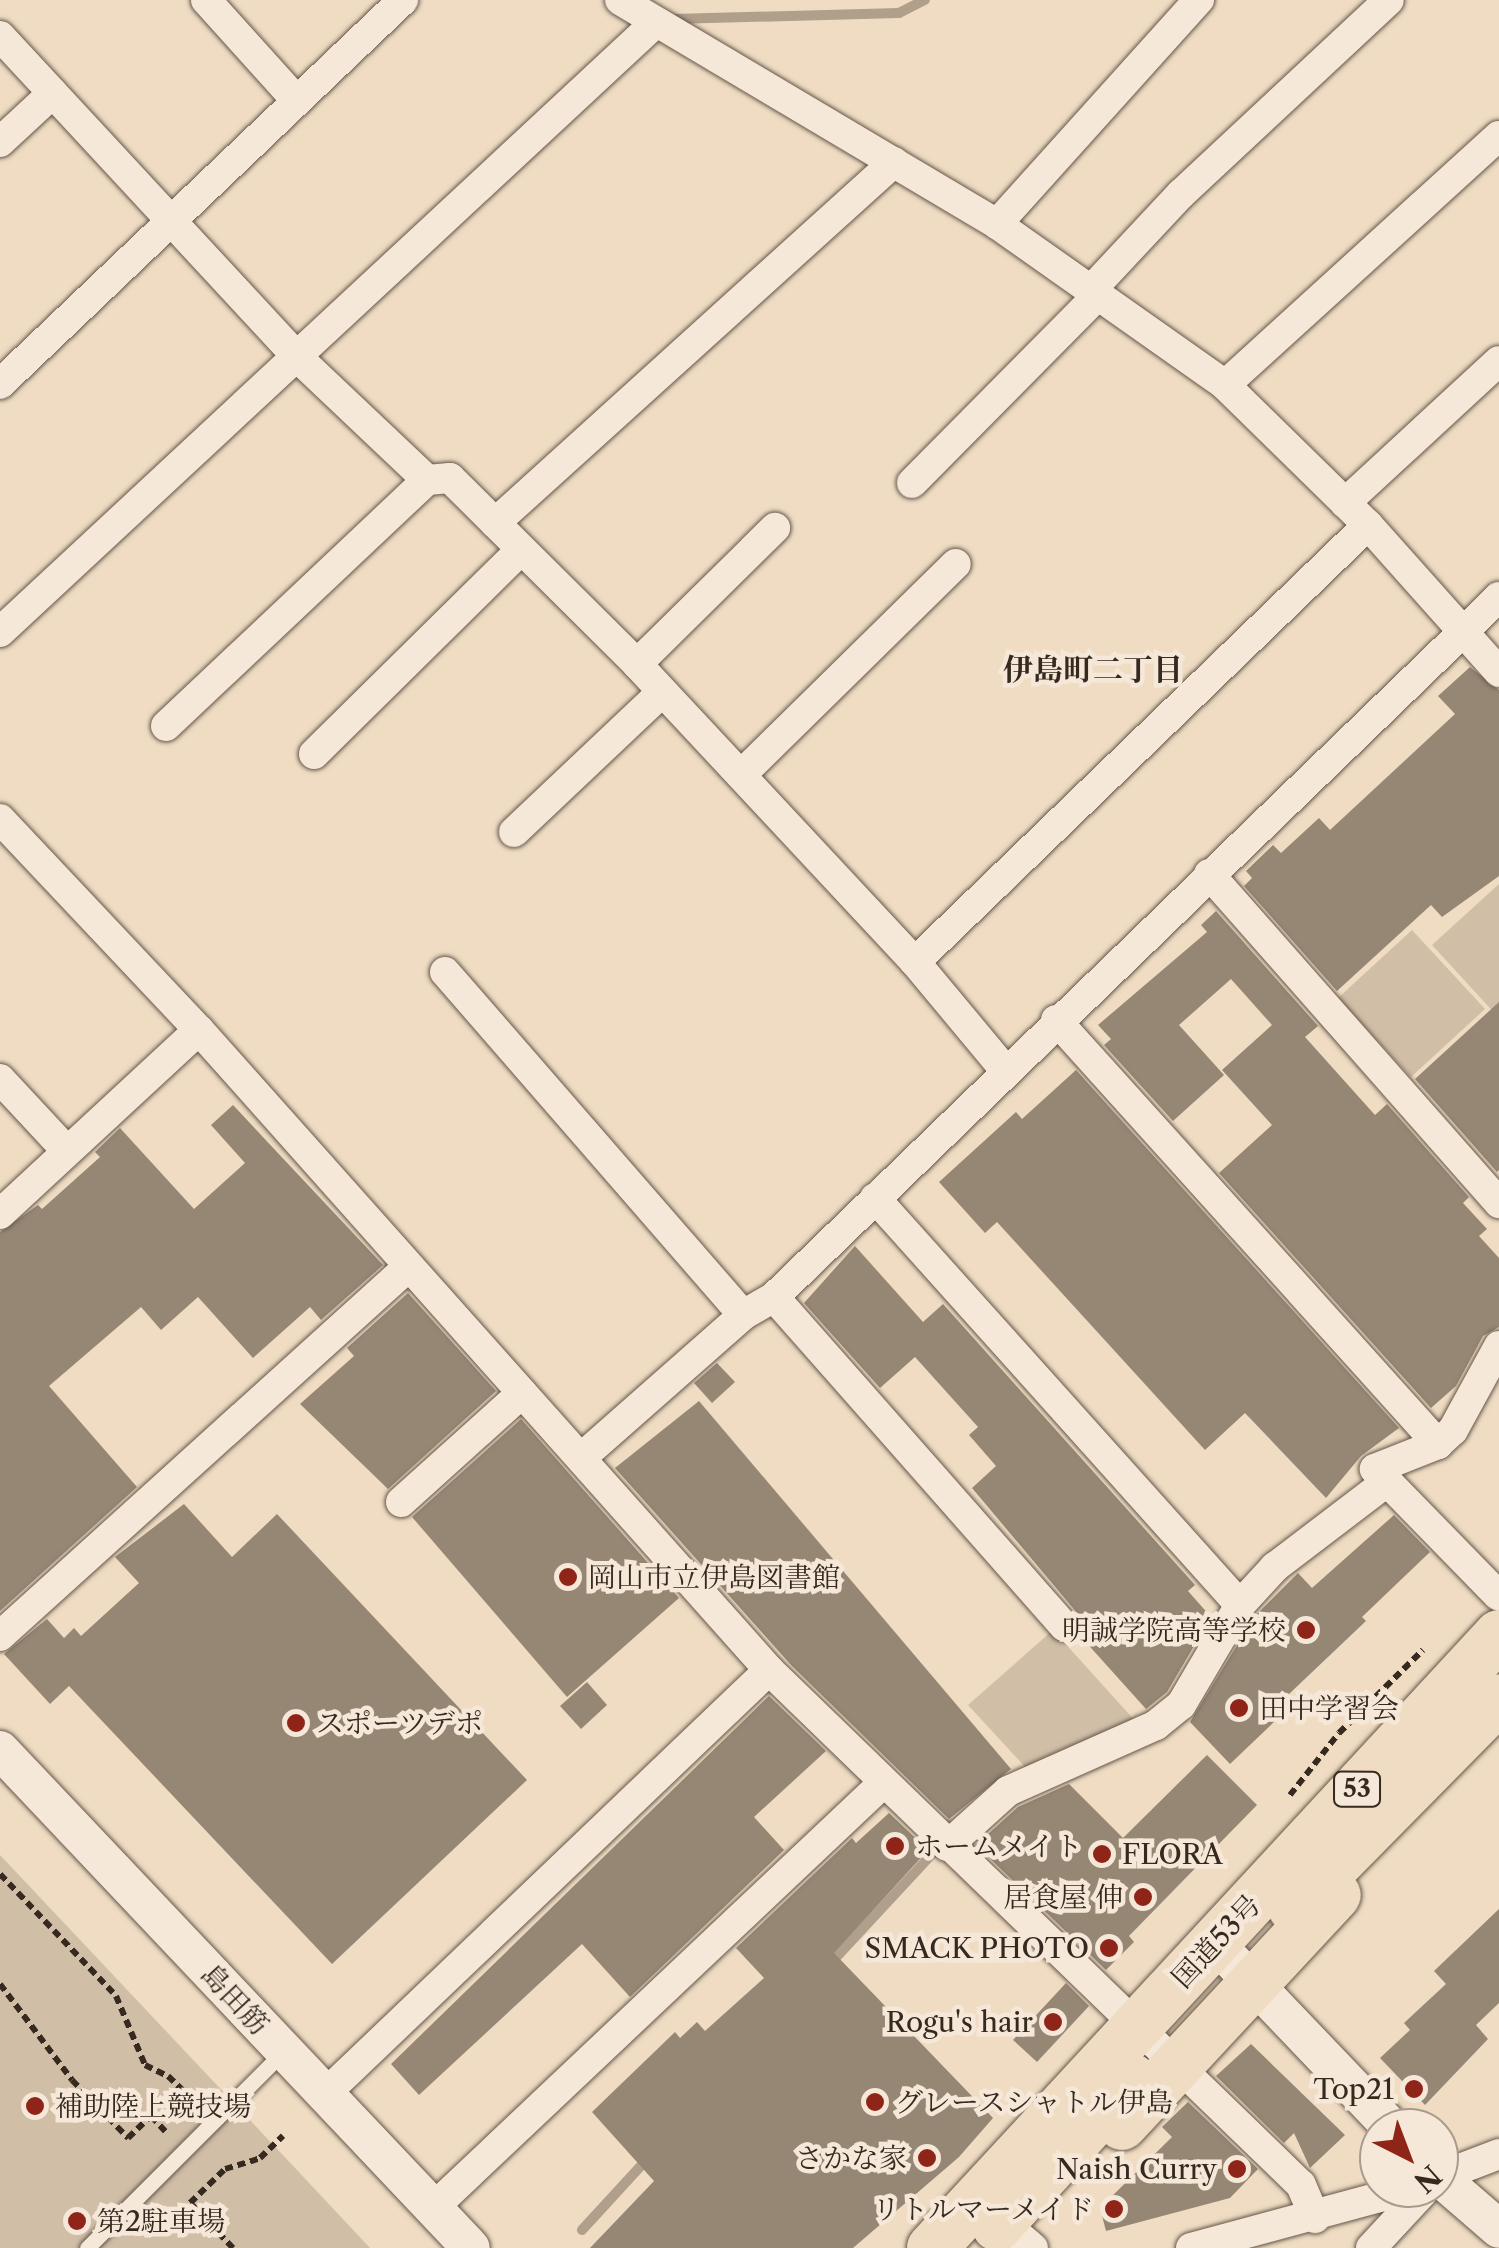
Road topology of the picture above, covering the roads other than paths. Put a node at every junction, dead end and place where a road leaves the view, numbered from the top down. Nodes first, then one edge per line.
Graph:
1 (206, 0) edge
2 (403, 0) edge
3 (620, 0) edge
4 (1199, 0) edge
5 (1389, 0) edge
6 (654, 24) junction
7 (0, 36) edge
8 (53, 93) junction
9 (297, 101) junction
10 (1499, 136) edge
11 (0, 142) edge
12 (894, 162) junction
13 (171, 223) junction
14 (997, 224) junction
15 (1096, 292) junction
16 (296, 356) junction
17 (1499, 360) edge
18 (0, 384) edge
19 (1225, 385) junction
20 (428, 480) junction
21 (912, 483) dead end
22 (1345, 503) junction
23 (495, 523) junction
24 (1368, 525) junction
25 (775, 528) dead end
26 (521, 550) junction
27 (956, 564) dead end
28 (1499, 597) edge
29 (0, 632) edge
30 (1461, 632) junction
31 (637, 664) junction
32 (1499, 672) edge
33 (662, 692) junction
34 (166, 726) dead end
35 (314, 754) dead end
36 (740, 775) junction
37 (0, 819) edge
38 (514, 832) dead end
39 (1208, 874) junction
40 (914, 962) junction
41 (445, 972) dead end
42 (1056, 1020) junction
43 (199, 1030) junction
44 (1005, 1070) junction
45 (0, 1080) edge
46 (67, 1150) junction
47 (875, 1198) junction
48 (1499, 1202) edge
49 (0, 1214) edge
50 (408, 1267) junction
51 (774, 1297) junction
52 (742, 1315) junction
53 (1499, 1346) edge
54 (522, 1393) junction
55 (1438, 1444) junction
56 (581, 1458) junction
57 (1388, 1481) junction
58 (401, 1502) dead end
59 (1499, 1596) edge
60 (1240, 1605) junction
61 (1064, 1626) dead end
62 (1499, 1635) edge
63 (0, 1636) edge
64 (769, 1670) junction
65 (1499, 1698) edge
66 (1499, 1731) edge
67 (0, 1750) edge
68 (881, 1785) junction
69 (947, 1846) junction
70 (1234, 1964) junction
71 (1157, 2048) junction
72 (284, 2051) junction
73 (326, 2094) junction
74 (1373, 2108) edge
75 (1499, 2154) edge
76 (1459, 2169) edge
77 (1459, 2194) edge
78 (1359, 2205) edge
79 (433, 2208) junction
80 (1408, 2208) edge
81 (1315, 2218) junction
82 (1499, 2229) edge
83 (1008, 2240) edge
84 (88, 2248) edge
85 (471, 2248) edge
86 (932, 2248) edge
87 (1191, 2248) edge
88 (1371, 2248) edge

1 - 9 street
2 - 9 street
3 - 6 street
4 - 14 street
5 - 15 street
6 - 12 street
6 - 16 street
7 - 8 street
8 - 11 street
8 - 13 street
9 - 13 street
10 - 19 street
12 - 14 street
12 - 23 street
13 - 16 street
13 - 18 street
14 - 15 street
15 - 19 street
15 - 21 street
16 - 20 street
16 - 29 street
17 - 22 street
19 - 22 street
20 - 23 street
20 - 34 street
22 - 24 street
23 - 26 street
24 - 30 street
24 - 40 street
25 - 31 street
26 - 31 street
26 - 35 street
27 - 36 street
28 - 30 street
30 - 32 street
30 - 39 street
31 - 33 street
33 - 36 street
33 - 38 street
36 - 40 street
37 - 43 street
39 - 42 street
39 - 48 street
40 - 44 street
41 - 52 street
42 - 44 street
42 - 55 street
43 - 46 street
43 - 50 street
44 - 47 street
45 - 46 street
46 - 49 street
47 - 51 street
47 - 60 street
50 - 54 street
50 - 63 street
51 - 52 street
51 - 61 street
52 - 56 street
53 - 55 street
54 - 56 street
54 - 58 street
55 - 57 street
56 - 64 street
57 - 59 street
57 - 60 street
60 - 69 street
62 - 70 highway, 国道53号 / 53
64 - 68 street
64 - 73 street
65 - 70 highway, 53
66 - 70 highway, 国道53号 / 53
67 - 72 street, 島田筋
68 - 69 street
68 - 79 street
69 - 71 street
70 - 71 highway, 国道53号 / 53
70 - 74 street
71 - 81 street
71 - 83 highway, 53
71 - 86 highway, 国道53号 / 53
72 - 73 street, 島田筋
72 - 84 lane
73 - 79 street, 島田筋
75 - 76 street
77 - 82 street
78 - 81 street
79 - 85 street, 島田筋
80 - 88 street
81 - 87 street

